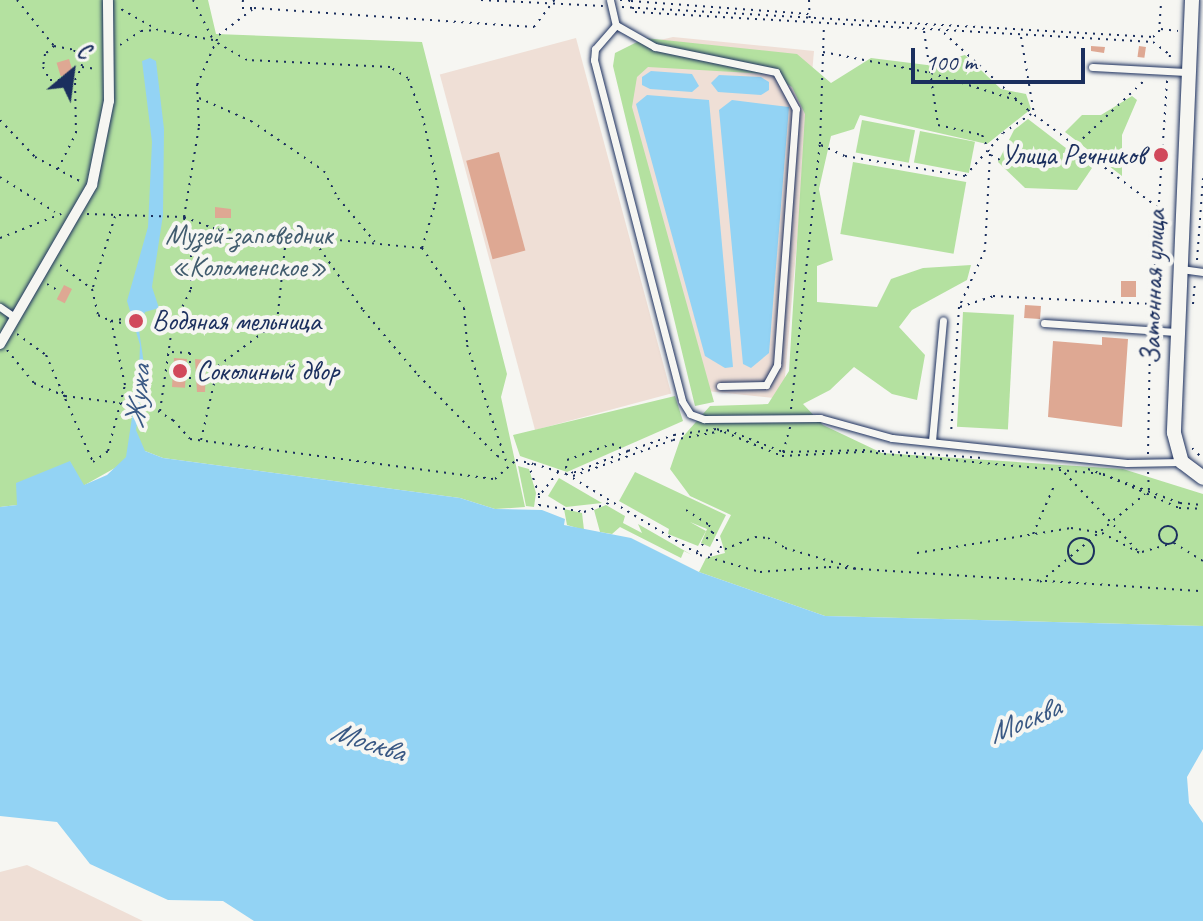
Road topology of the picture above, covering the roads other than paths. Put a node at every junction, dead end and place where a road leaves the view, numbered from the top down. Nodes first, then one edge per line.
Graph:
1 (1192, 0) edge
2 (109, 2) edge
3 (611, 3) edge
4 (616, 25) junction
5 (1203, 61) edge
6 (1187, 66) junction
7 (1092, 67) dead end
8 (1179, 269) junction
9 (1200, 271) edge
10 (0, 307) edge
11 (14, 314) junction
12 (943, 320) dead end
13 (1044, 323) dead end
14 (1176, 332) junction
15 (0, 344) edge
16 (720, 386) dead end
17 (932, 441) junction
18 (1182, 462) junction
19 (1203, 478) edge

1 - 6 street, Затонная улица
2 - 11 street
3 - 4 lane
4 - 16 lane
4 - 17 lane
5 - 6 lane
6 - 7 lane
6 - 8 street, Затонная улица
8 - 9 lane
8 - 14 street, Затонная улица
10 - 11 lane
11 - 15 street
12 - 17 lane
13 - 14 lane
14 - 18 street, Затонная улица
17 - 18 lane
18 - 19 street

